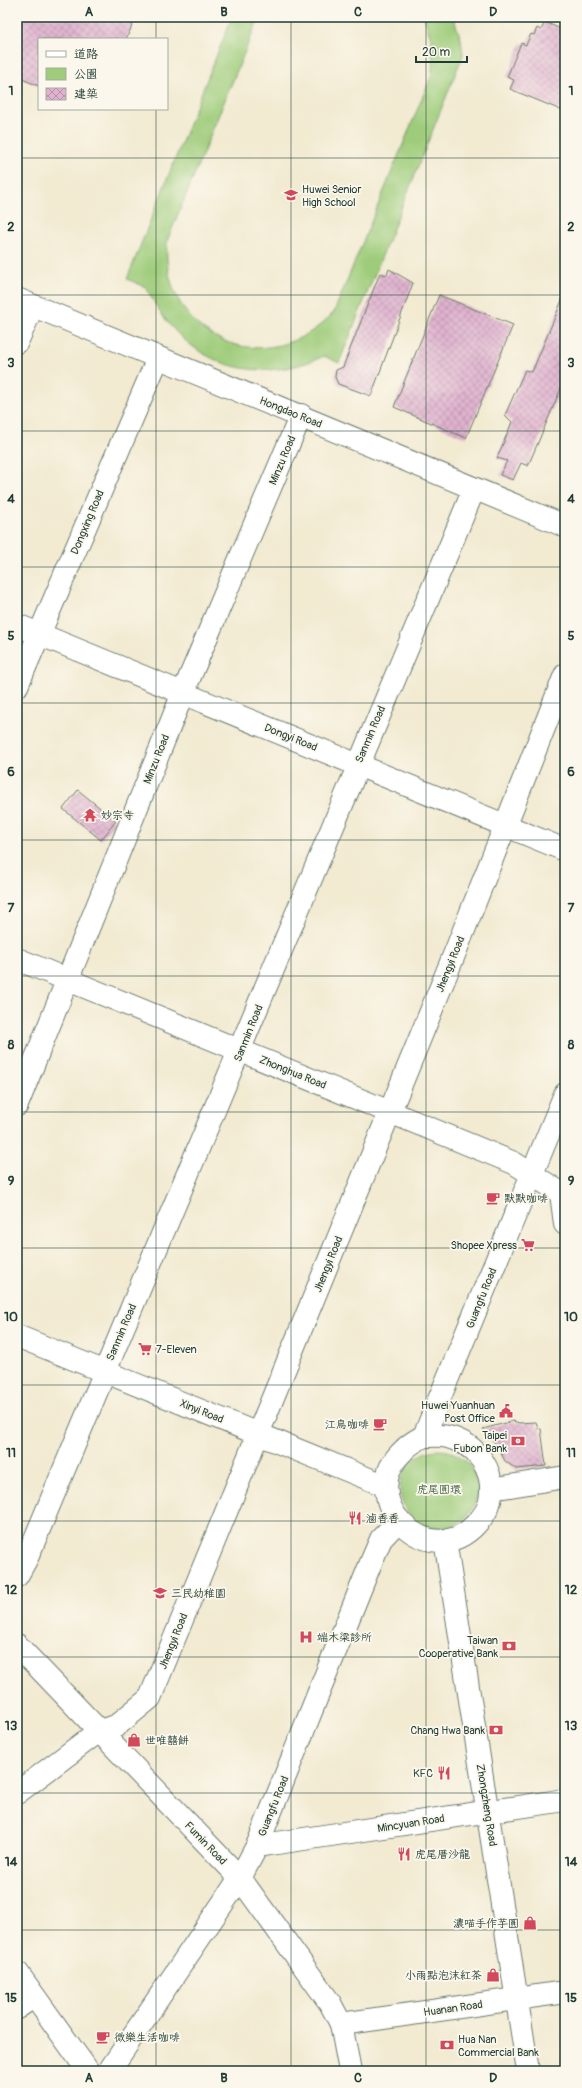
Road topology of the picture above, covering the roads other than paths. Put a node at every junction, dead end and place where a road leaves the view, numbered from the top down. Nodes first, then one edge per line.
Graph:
1 (25, 303) edge
2 (17, 342) edge
3 (158, 358) junction
4 (301, 415) junction
5 (474, 489) junction
6 (565, 526) edge
7 (17, 625) edge
8 (38, 634) junction
9 (565, 675) edge
10 (17, 686) edge
11 (183, 693) junction
12 (358, 764) junction
13 (506, 826) junction
14 (565, 850) edge
15 (17, 959) edge
16 (67, 980) junction
17 (241, 1051) junction
18 (565, 1094) edge
19 (17, 1105) edge
20 (390, 1112) junction
21 (532, 1174) junction
22 (563, 1192) edge
23 (565, 1224) edge
24 (17, 1336) edge
25 (104, 1371) junction
26 (258, 1434) junction
27 (424, 1436) junction
28 (565, 1477) edge
29 (386, 1486) junction
30 (491, 1489) junction
31 (398, 1521) junction
32 (445, 1540) junction
33 (17, 1576) edge
34 (17, 1644) edge
35 (99, 1731) junction
36 (17, 1794) edge
37 (565, 1800) edge
38 (489, 1811) junction
39 (257, 1846) junction
40 (240, 1878) junction
41 (17, 1972) edge
42 (565, 1992) edge
43 (516, 1998) junction
44 (25, 2003) edge
45 (341, 2024) junction
46 (88, 2071) edge
47 (109, 2071) edge
48 (350, 2071) edge
49 (528, 2071) edge

1 - 2 street
1 - 3 street, Hongdao Road
3 - 4 street, Hongdao Road
3 - 8 street, Dongxing Road
4 - 5 street, Hongdao Road
4 - 11 street, Minzu Road
5 - 6 street, Hongdao Road
5 - 12 street, Sanmin Road
7 - 8 street, Dongyi Road
8 - 10 street, Dongxing Road
8 - 11 street, Dongyi Road
9 - 13 street, Jhengyi Road
11 - 12 street, Dongyi Road
11 - 16 street, Minzu Road
12 - 13 street, Dongyi Road
12 - 17 street, Sanmin Road
13 - 14 street, Dongyi Road
13 - 20 street, Jhengyi Road
15 - 16 street, Zhonghua Road
16 - 17 street, Zhonghua Road
16 - 19 street, Minzu Road
17 - 20 street, Zhonghua Road
17 - 25 street, Sanmin Road
18 - 21 street, Guangfu Road
20 - 21 street, Zhonghua Road
20 - 26 street, Jhengyi Road
21 - 22 street, Zhonghua Road
21 - 27 street, Guangfu Road
22 - 23 street
24 - 25 street, Xinyi Road
25 - 26 street, Xinyi Road
25 - 33 street, Sanmin Road
26 - 29 street, Xinyi Road
26 - 35 street, Jhengyi Road
27 - 29 street
27 - 30 street
28 - 30 street
29 - 31 street
30 - 32 street
31 - 32 street
31 - 39 street, Guangfu Road
32 - 38 street, Zhongzheng Road
34 - 35 street, Fumin Road
35 - 36 street, Jhengyi Road
35 - 40 street, Fumin Road
37 - 38 street, Mincyuan Road
38 - 39 street, Mincyuan Road
38 - 43 street, Zhongzheng Road
39 - 40 street, Guangfu Road
40 - 45 street, Fumin Road
40 - 47 street, Guangfu Road
41 - 44 street
42 - 43 street, Huanan Road
43 - 45 street, Huanan Road
43 - 49 street, Zhongzheng Road
44 - 46 street
45 - 48 street, Fumin Road

